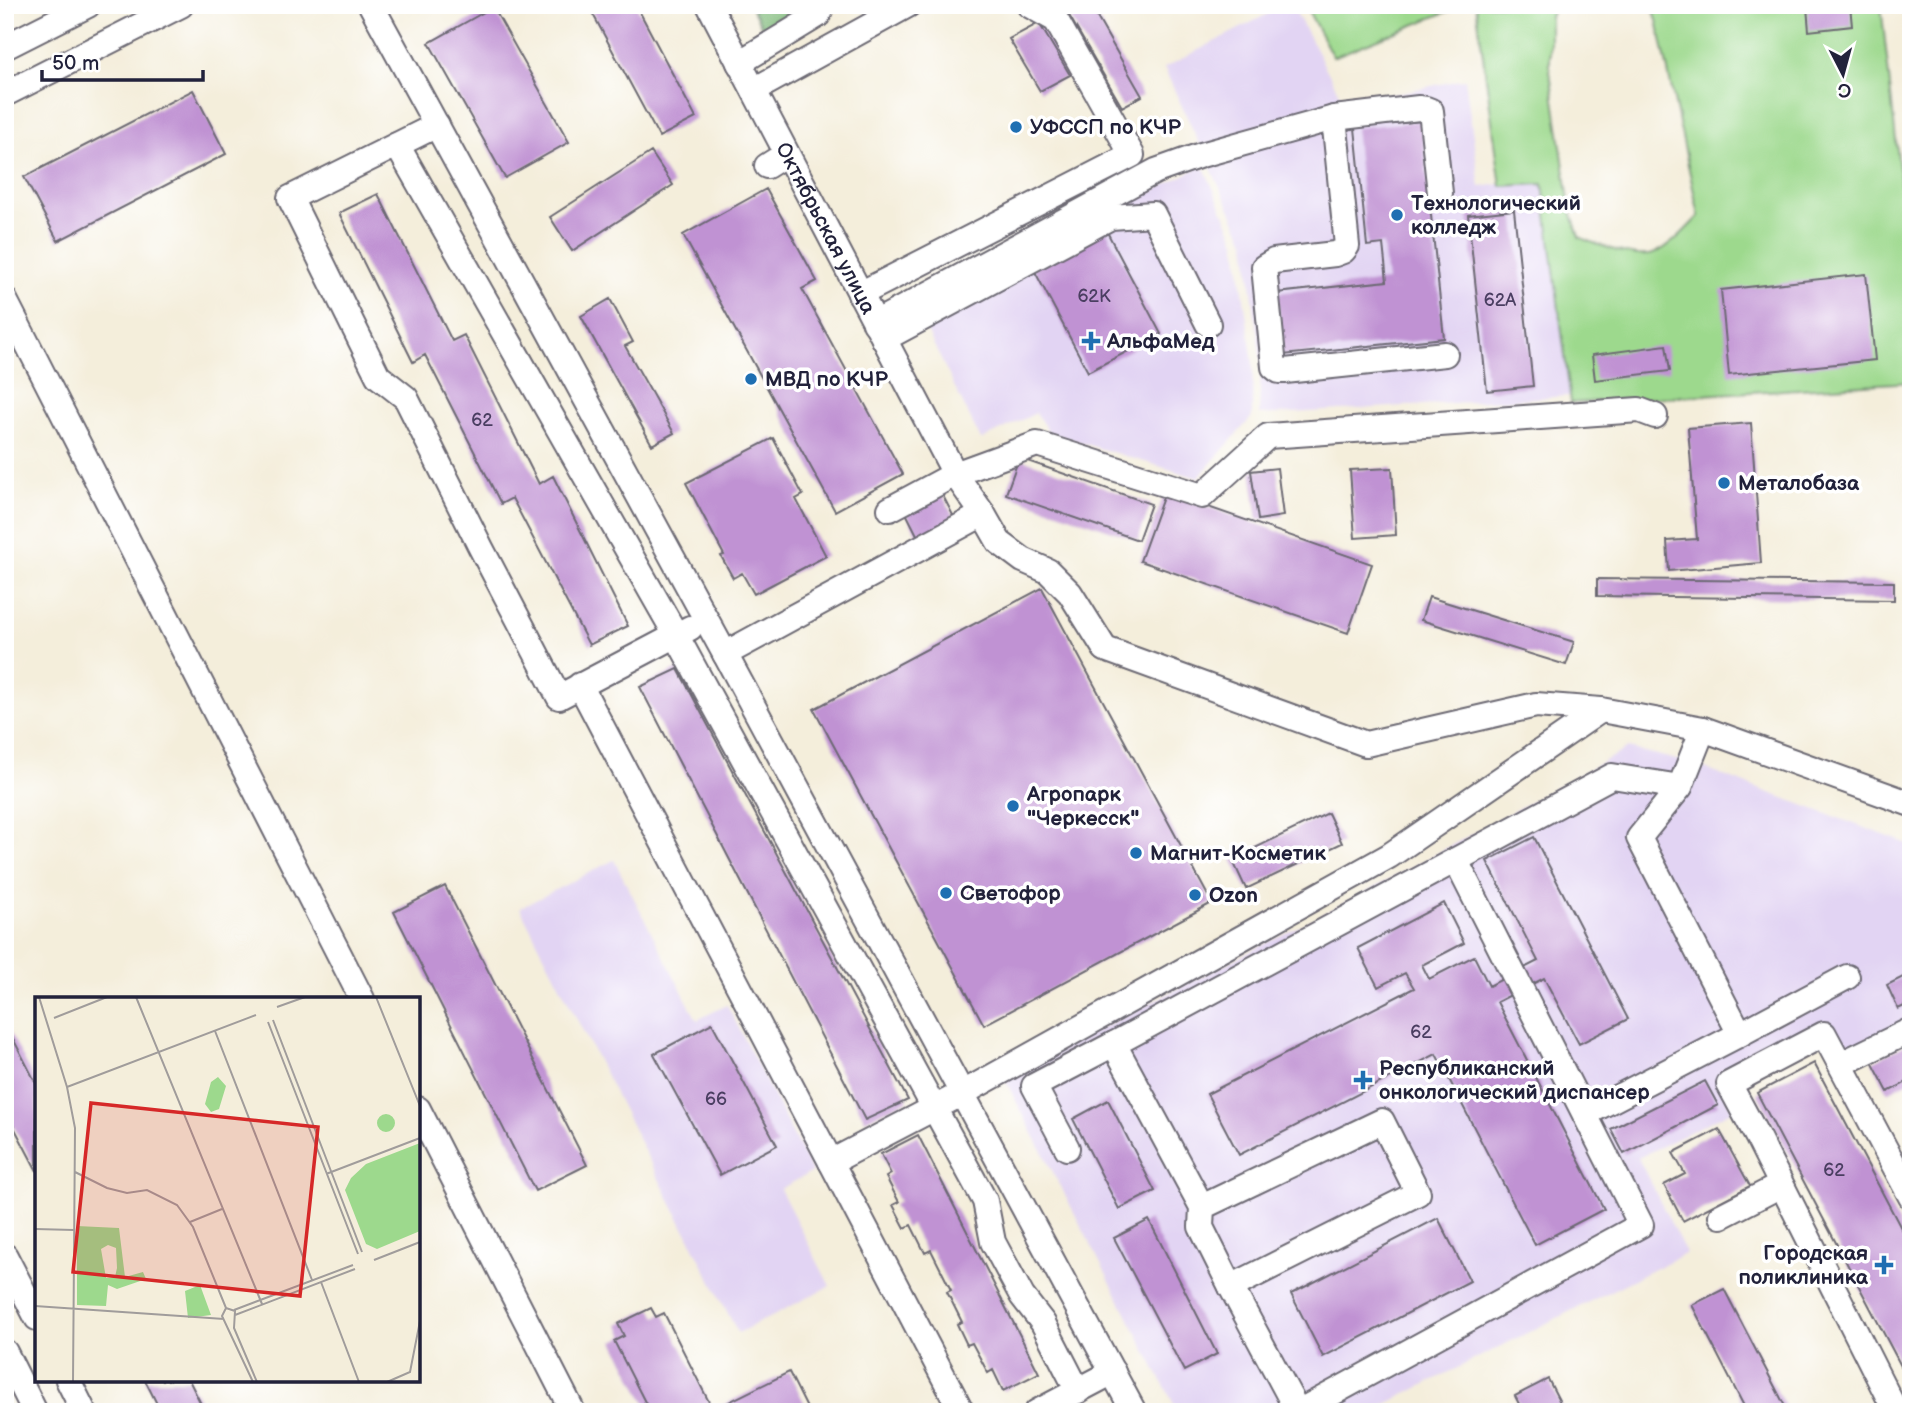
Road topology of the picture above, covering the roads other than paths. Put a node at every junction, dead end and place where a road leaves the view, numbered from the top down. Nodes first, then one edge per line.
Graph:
1 (88, 5) edge
2 (181, 5) edge
3 (371, 5) edge
4 (709, 5) edge
5 (822, 5) edge
6 (908, 5) edge
7 (1029, 5) edge
8 (5, 47) edge
9 (739, 63) junction
10 (754, 90) junction
11 (5, 94) edge
12 (1334, 118) junction
13 (437, 125) junction
14 (397, 145) junction
15 (1440, 193) dead end
16 (860, 295) junction
17 (5, 300) edge
18 (1208, 324) dead end
19 (879, 331) junction
20 (1446, 354) dead end
21 (1656, 416) dead end
22 (954, 474) junction
23 (890, 509) dead end
24 (983, 514) junction
25 (706, 620) junction
26 (676, 635) junction
27 (725, 654) junction
28 (580, 685) junction
29 (1601, 710) junction
30 (1703, 729) junction
31 (1680, 787) junction
32 (1911, 804) edge
33 (1456, 861) junction
34 (1847, 977) dead end
35 (361, 997) edge
36 (1911, 1030) edge
37 (1740, 1034) junction
38 (1114, 1044) junction
39 (1841, 1064) junction
40 (963, 1093) junction
41 (934, 1108) junction
42 (420, 1114) edge
43 (1585, 1114) junction
44 (1067, 1148) dead end
45 (831, 1162) junction
46 (1781, 1185) junction
47 (1911, 1197) edge
48 (1202, 1207) junction
49 (1721, 1216) dead end
50 (5, 1256) edge
51 (1231, 1287) junction
52 (35, 1314) edge
53 (5, 1352) edge
54 (1113, 1372) junction
55 (69, 1382) edge
56 (1078, 1391) junction
57 (35, 1412) edge
58 (84, 1412) edge
59 (573, 1412) edge
60 (962, 1412) edge
61 (1037, 1412) edge
62 (1134, 1412) edge
63 (1896, 1412) edge

1 - 8 street
2 - 11 street
3 - 13 street
4 - 9 street, Октябрьская улица
5 - 9 street
6 - 10 street
7 - 16 street
9 - 10 street, Октябрьская улица
10 - 16 street, Октябрьская улица
12 - 15 street
12 - 19 street
12 - 20 street
13 - 14 street
13 - 25 street
14 - 26 street
14 - 28 street
16 - 19 street, Октябрьская улица
17 - 35 street
18 - 19 street
19 - 22 street, Октябрьская улица
21 - 22 street
22 - 23 street
22 - 24 street, Октябрьская улица
24 - 27 street
24 - 29 street, Октябрьская улица
25 - 26 street
25 - 27 street
26 - 28 street
26 - 41 street
27 - 40 street
28 - 45 street
29 - 30 street, Октябрьская улица
29 - 40 street
30 - 31 street
30 - 32 street, Октябрьская улица
31 - 33 street
31 - 37 street
33 - 38 street
33 - 43 street
34 - 37 street
36 - 39 street
37 - 43 street
38 - 44 street
38 - 48 street
39 - 46 street
39 - 47 street
40 - 41 street
40 - 54 street
41 - 45 street
41 - 56 street
42 - 59 street
43 - 51 street
45 - 60 street
46 - 49 street
46 - 63 street
48 - 51 street
48 - 51 street
50 - 52 street
53 - 57 street
54 - 56 street
54 - 62 street
55 - 58 street
56 - 61 street

